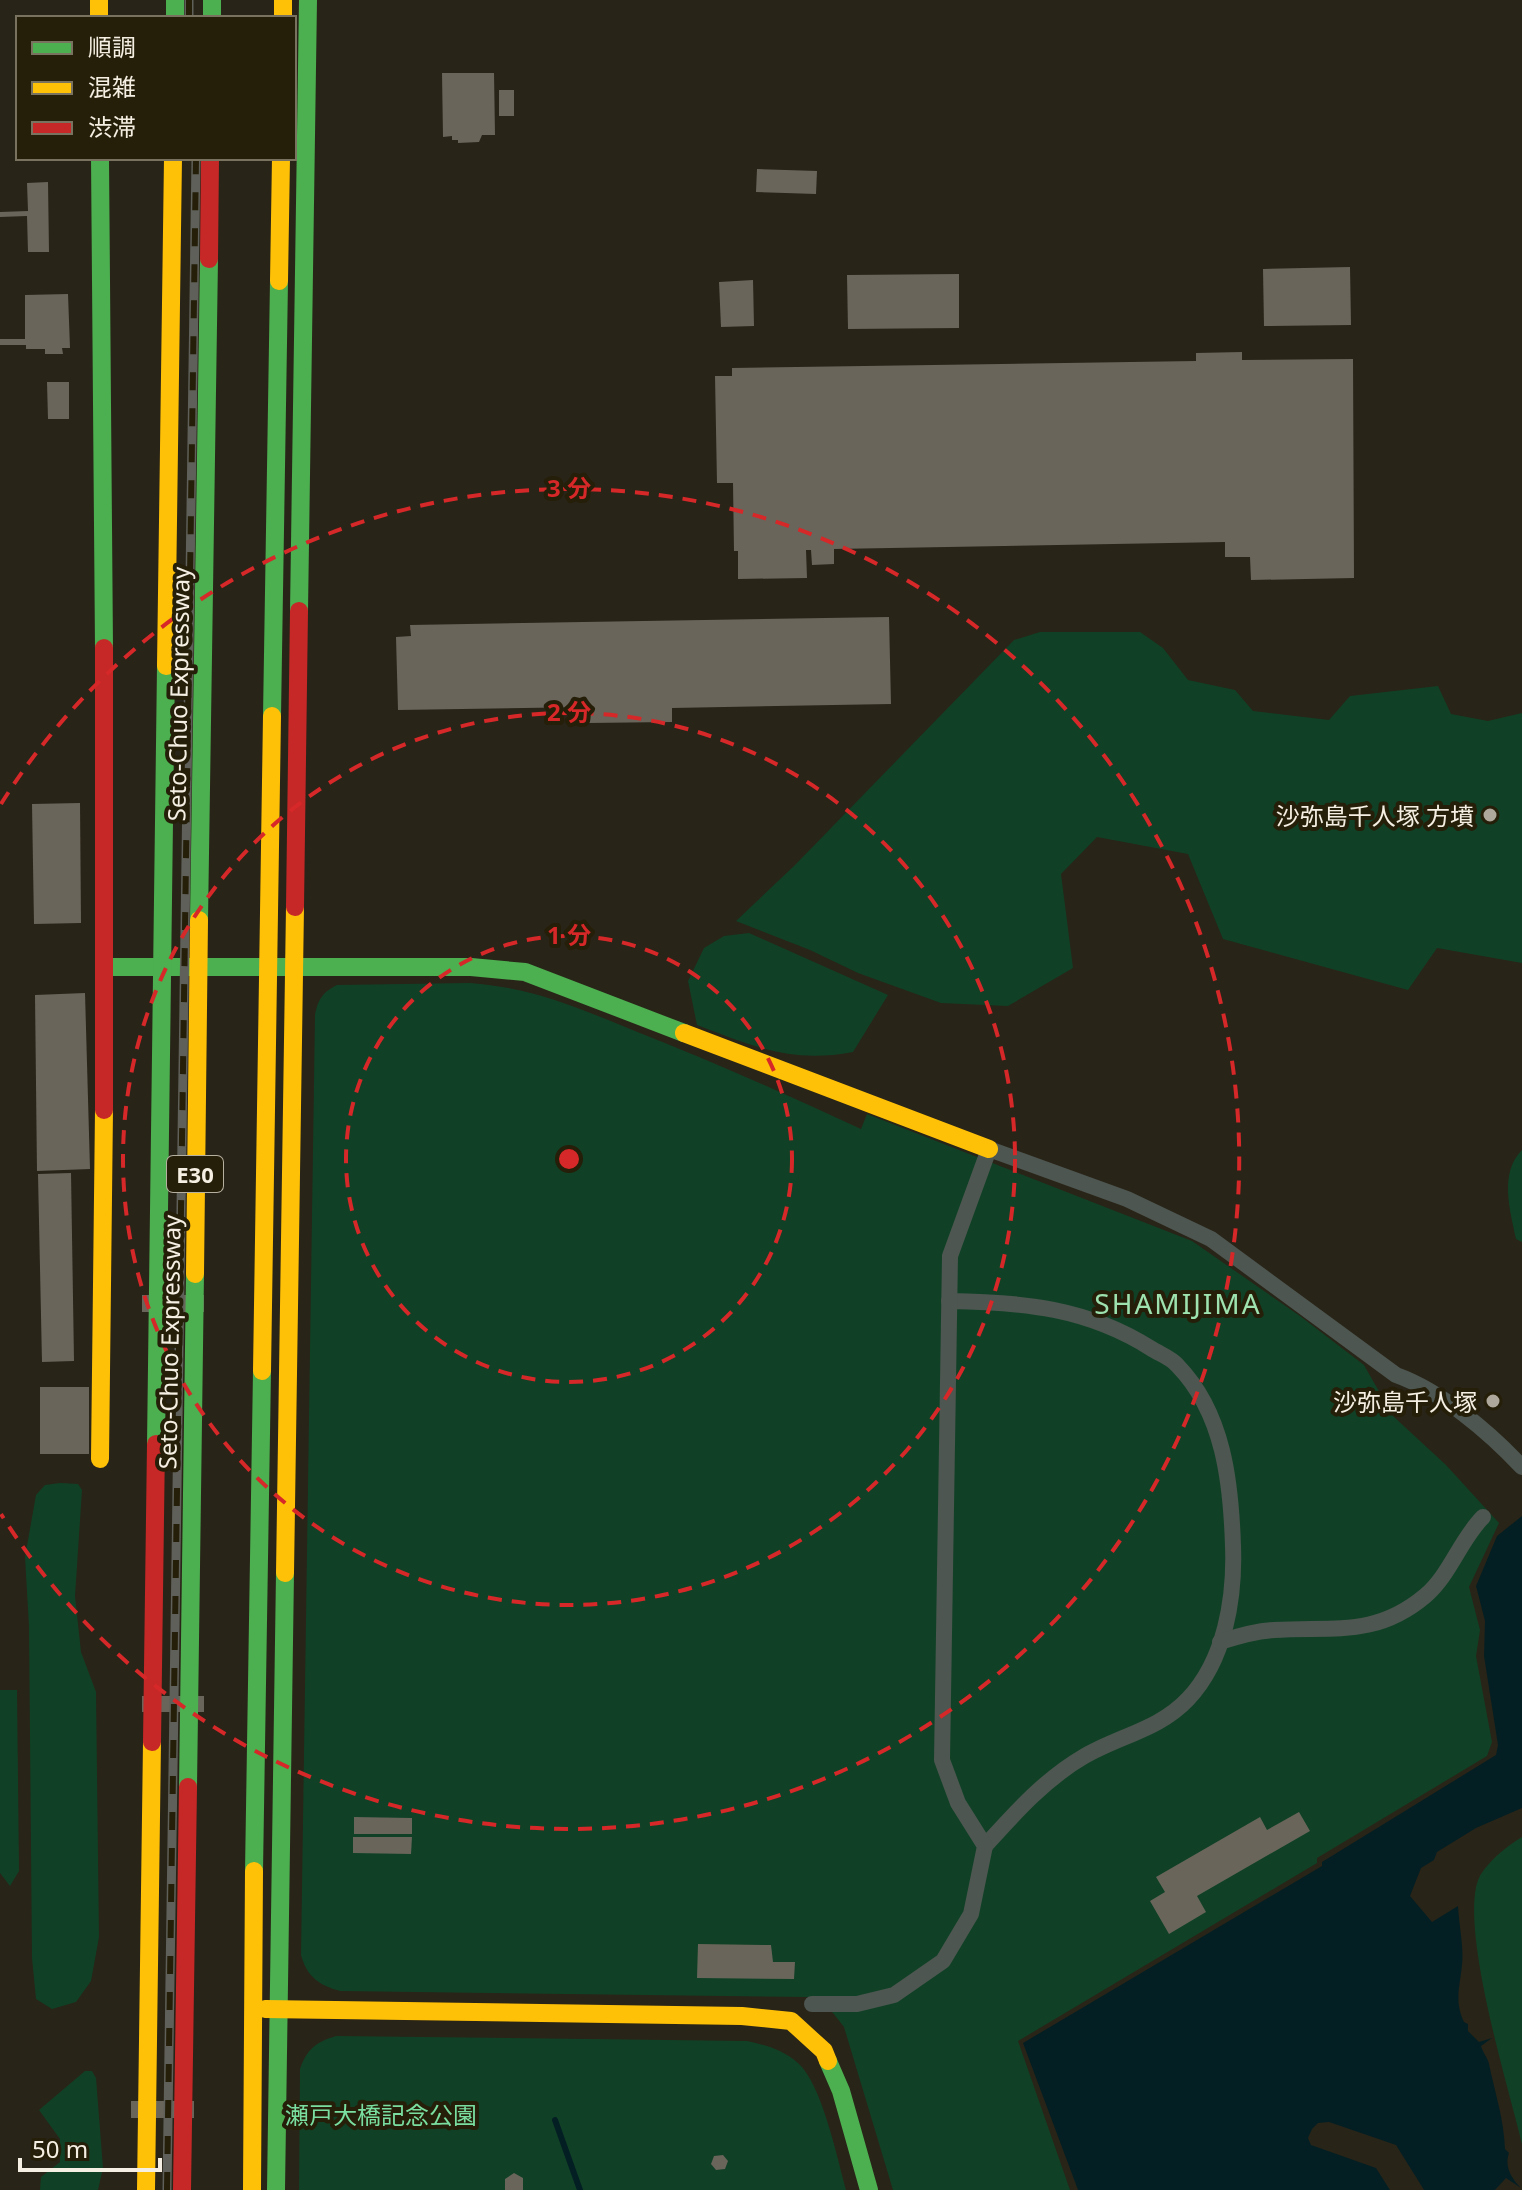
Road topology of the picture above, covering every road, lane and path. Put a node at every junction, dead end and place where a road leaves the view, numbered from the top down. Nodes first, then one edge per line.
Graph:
1 (308, 0) edge
2 (100, 160) edge
3 (173, 160) edge
4 (210, 160) edge
5 (281, 160) edge
6 (269, 966) junction
7 (293, 966) junction
8 (106, 967) junction
9 (989, 1149) junction
10 (949, 1301) junction
11 (100, 1459) dead end
12 (1522, 1467) edge
13 (1483, 1517) dead end
14 (1220, 1642) junction
15 (985, 1846) junction
16 (812, 2004) dead end
17 (252, 2009) junction
18 (278, 2009) junction
19 (146, 2190) edge
20 (182, 2190) edge
21 (252, 2190) edge
22 (276, 2190) edge
23 (869, 2190) edge

1 - 7 main road
2 - 8 main road
3 - 19 main road, Seto-Chuo Expressway / E30, bridge
4 - 20 main road, Seto-Chuo Expressway / E30, bridge
5 - 6 main road
6 - 7 main road
6 - 8 main road
6 - 17 main road
7 - 9 main road
7 - 18 main road
8 - 11 main road
9 - 10 street
9 - 12 street
10 - 14 street
10 - 15 street
13 - 14 street
14 - 15 street
15 - 16 street
17 - 18 main road
17 - 21 main road
18 - 22 main road
18 - 23 main road

